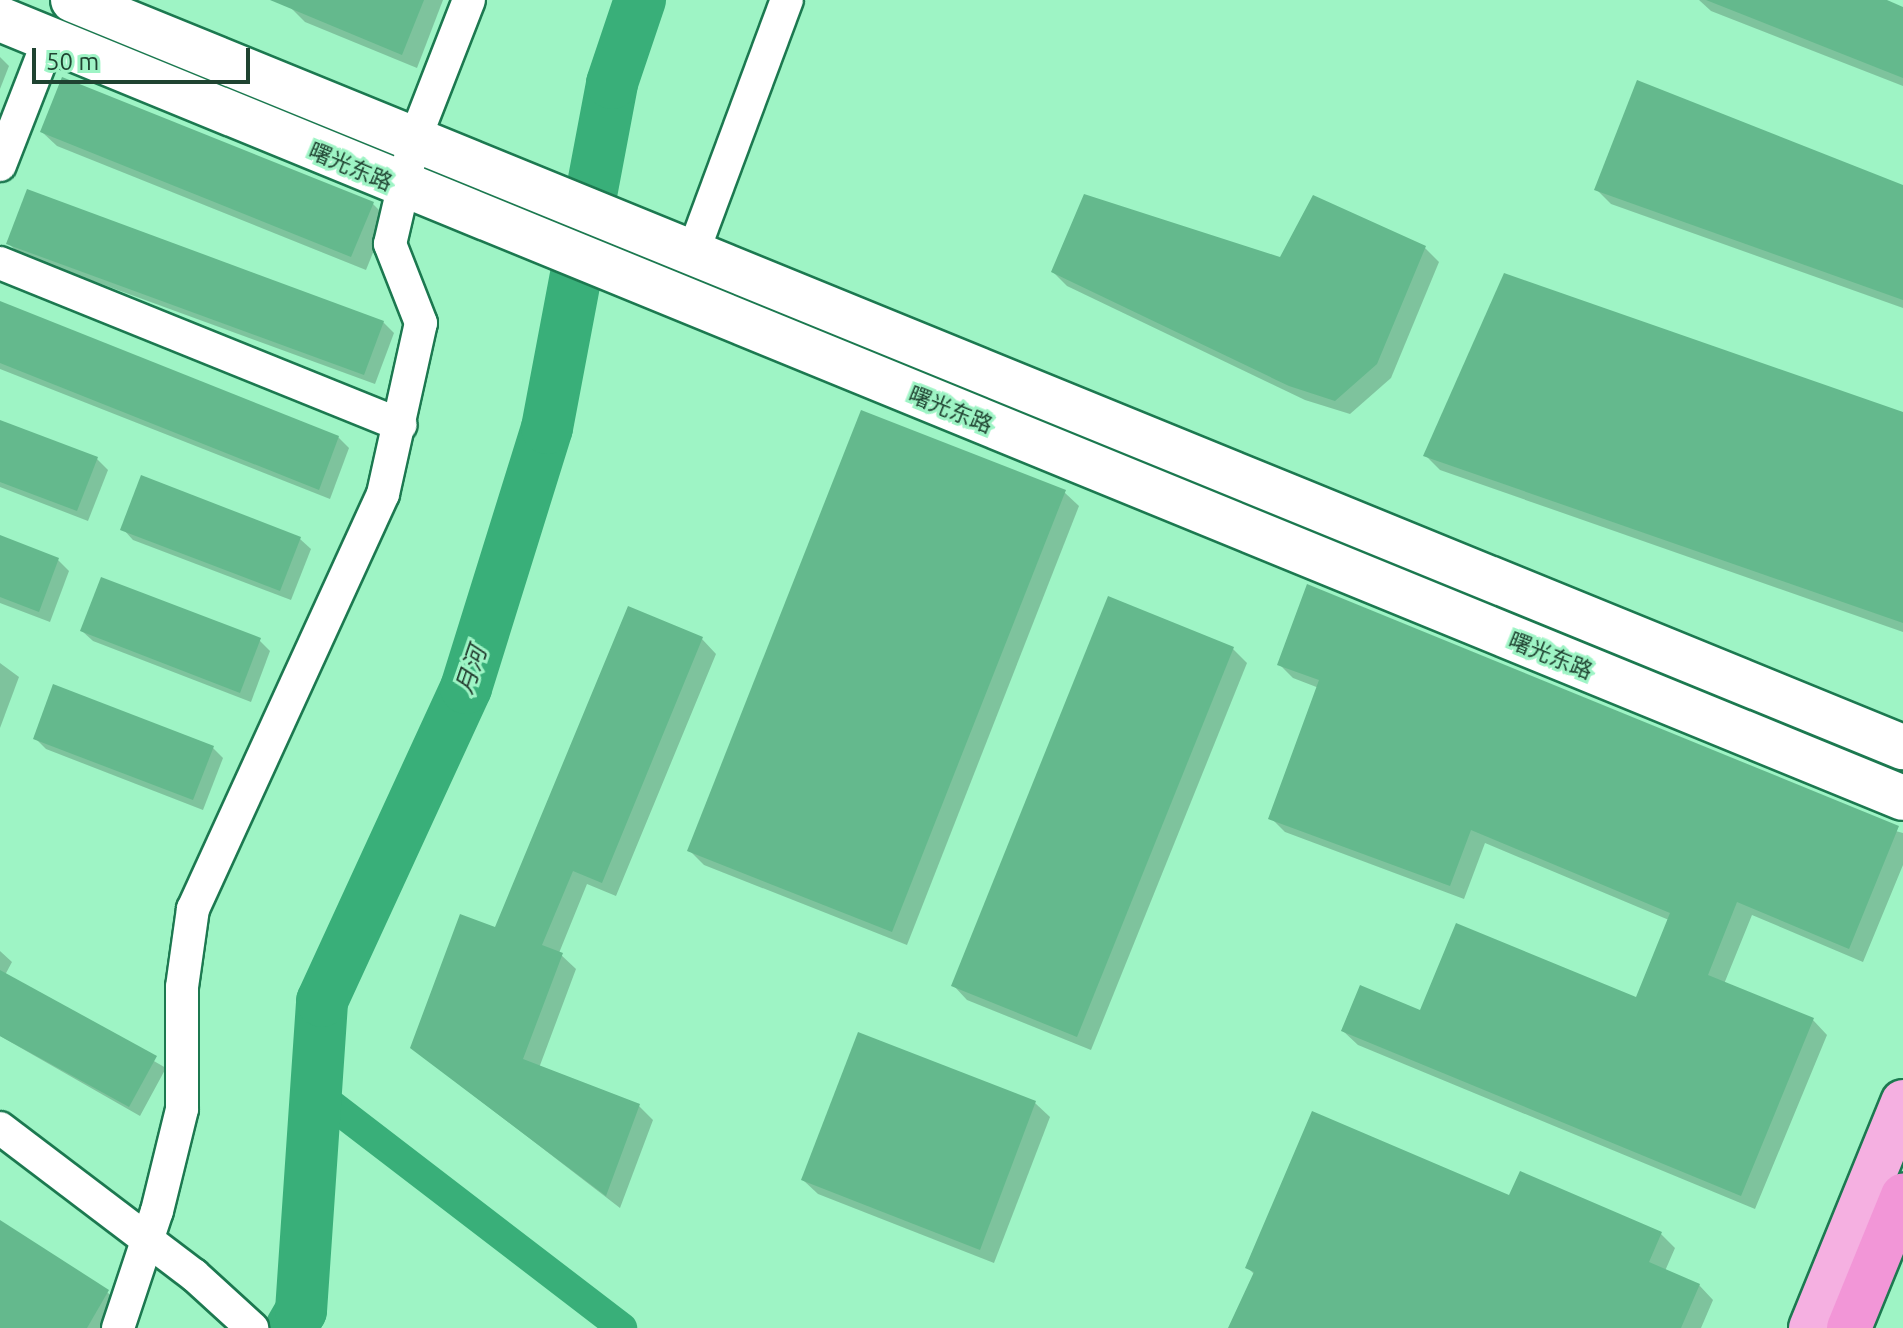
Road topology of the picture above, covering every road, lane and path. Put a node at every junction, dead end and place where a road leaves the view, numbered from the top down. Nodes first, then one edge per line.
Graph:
1 (73, 0) edge
2 (469, 0) edge
3 (787, 0) edge
4 (0, 19) edge
5 (49, 39) junction
6 (414, 141) junction
7 (0, 165) edge
8 (404, 188) junction
9 (692, 255) junction
10 (0, 263) edge
11 (401, 425) junction
12 (1903, 747) edge
13 (1903, 798) edge
14 (1903, 1102) edge
15 (0, 1128) edge
16 (1903, 1196) edge
17 (147, 1239) junction
18 (118, 1328) edge
19 (252, 1328) edge
20 (1811, 1328) edge
21 (1849, 1328) edge

1 - 6 main road, 曙光东路
2 - 6 street
3 - 9 street
4 - 5 main road, 曙光东路
5 - 7 street
5 - 8 main road, 曙光东路
6 - 8 street
6 - 9 main road, 曙光东路
8 - 11 street
8 - 13 main road, 曙光东路
9 - 12 main road, 曙光东路
10 - 11 street
11 - 17 street
14 - 20 main road
15 - 17 street
16 - 21 highway
17 - 18 street
17 - 19 street

